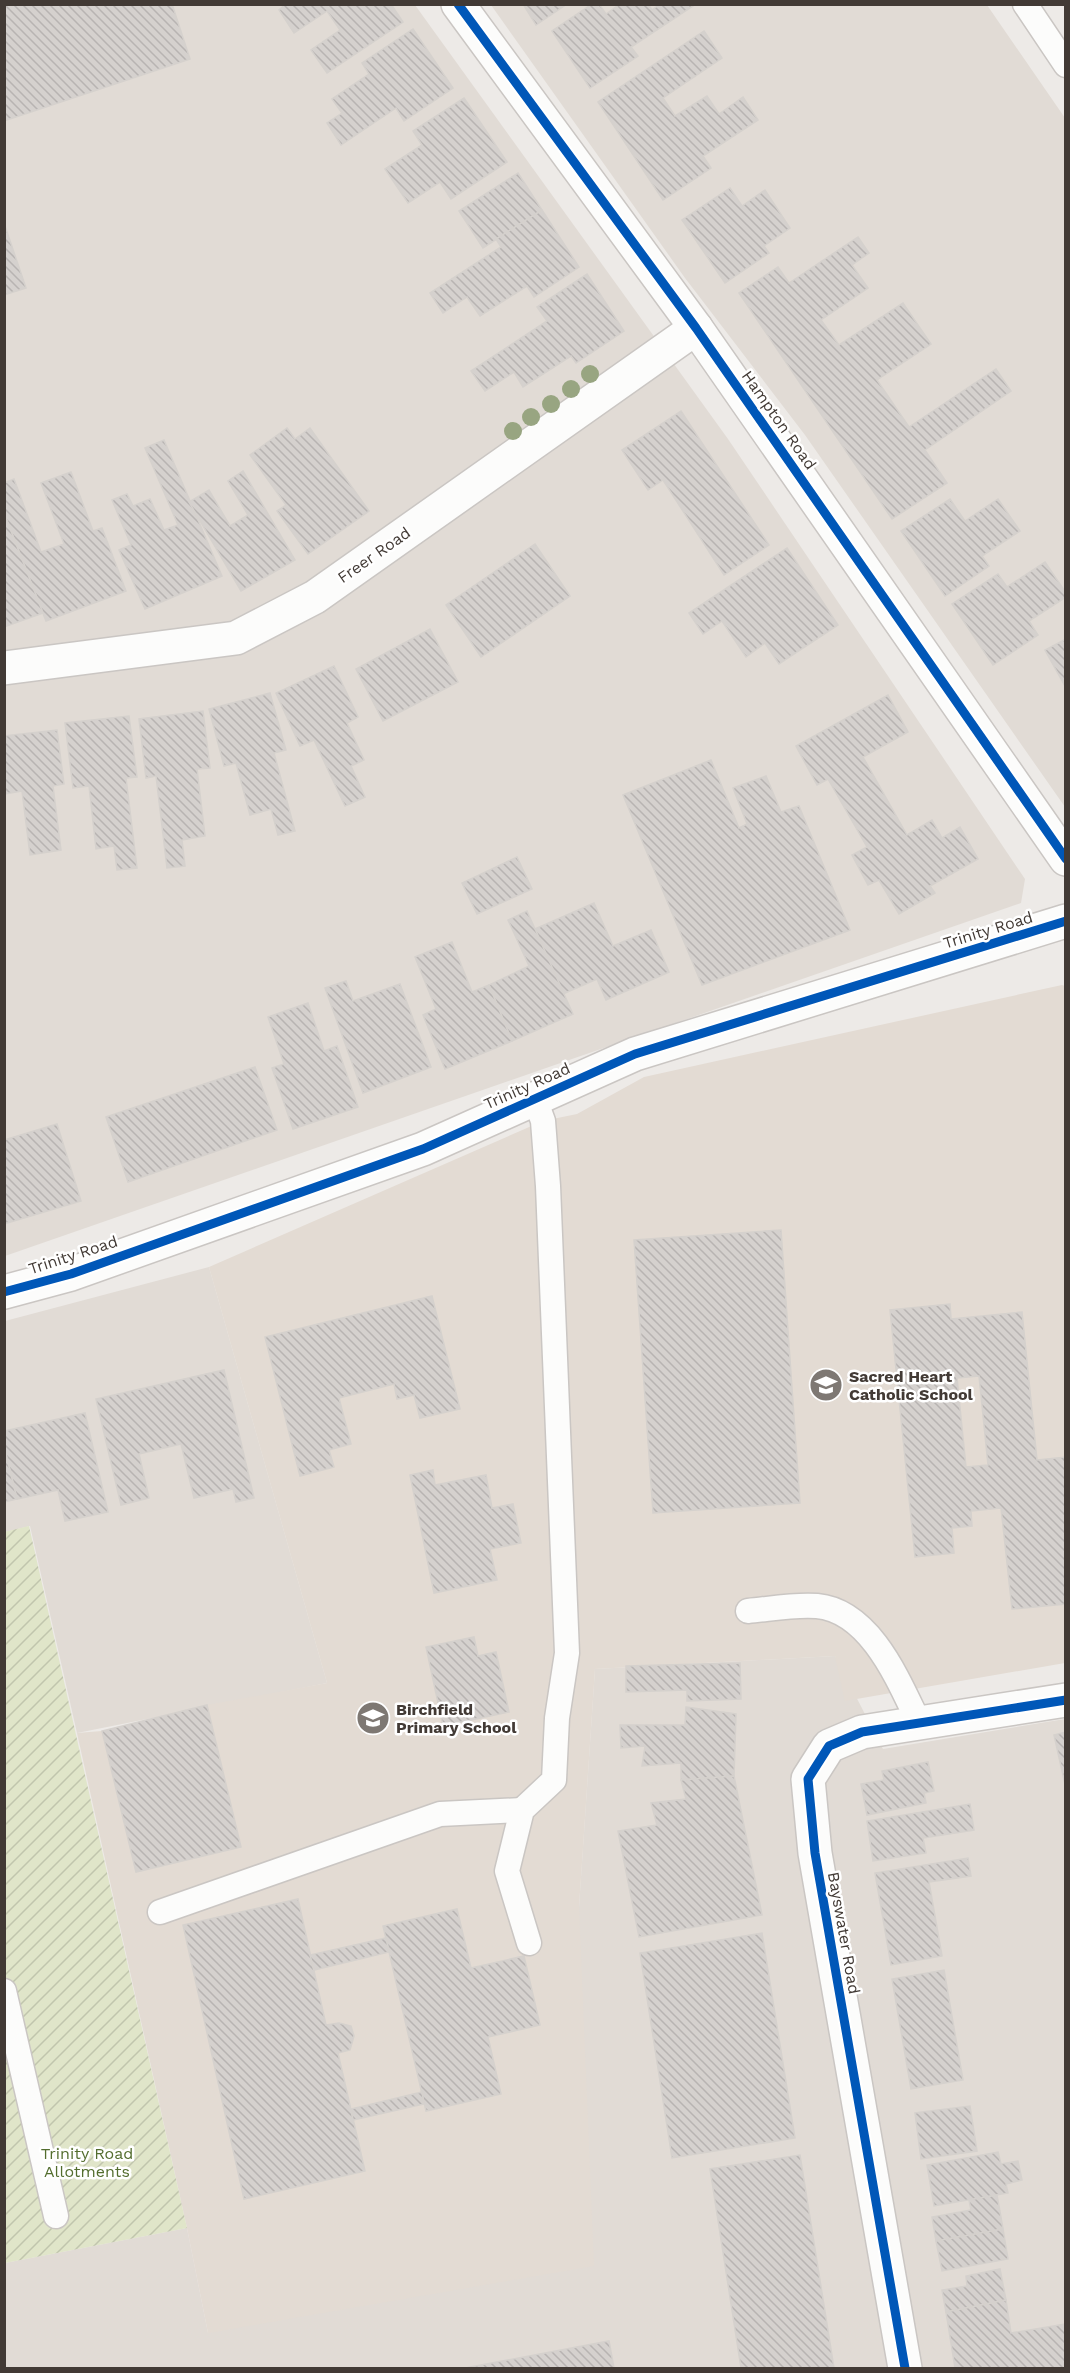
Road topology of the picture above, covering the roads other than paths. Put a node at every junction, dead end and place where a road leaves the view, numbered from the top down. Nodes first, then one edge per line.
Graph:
1 (458, 4) edge
2 (1025, 4) edge
3 (1065, 65) edge
4 (696, 328) junction
5 (4, 668) edge
6 (1065, 859) edge
7 (1065, 921) edge
8 (535, 1099) junction
9 (4, 1292) edge
10 (748, 1611) dead end
11 (1065, 1700) edge
12 (919, 1723) junction
13 (522, 1810) junction
14 (160, 1912) dead end
15 (529, 1942) dead end
16 (4, 1991) edge
17 (56, 2216) dead end
18 (904, 2368) edge

1 - 4 street, Hampton Road
2 - 3 lane
4 - 5 street, Freer Road
4 - 6 street, Hampton Road
7 - 8 street, Trinity Road
8 - 9 street, Trinity Road
8 - 13 lane
10 - 12 lane
11 - 12 street, Bayswater Road
12 - 18 street, Bayswater Road
13 - 14 lane
13 - 15 lane
16 - 17 lane

